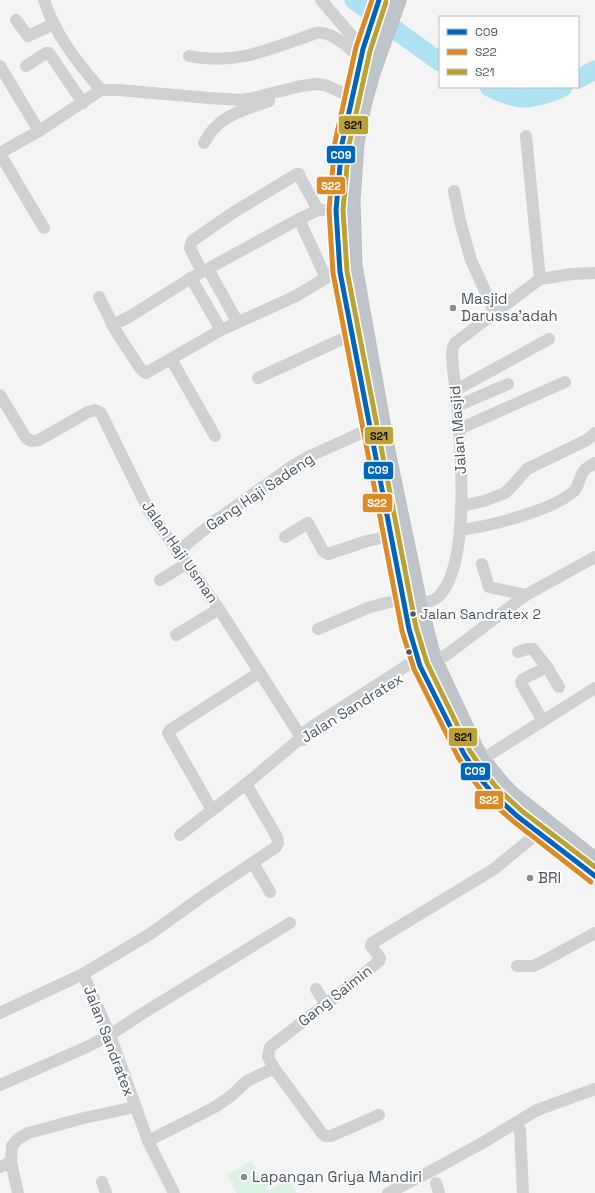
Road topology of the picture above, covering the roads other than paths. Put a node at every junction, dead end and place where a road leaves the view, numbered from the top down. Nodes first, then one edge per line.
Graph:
1 (44, 0) edge
2 (321, 0) edge
3 (379, 0) edge
4 (397, 0) edge
5 (16, 20) dead end
6 (54, 24) junction
7 (367, 50) junction
8 (190, 56) dead end
9 (0, 66) edge
10 (26, 66) dead end
11 (316, 84) junction
12 (101, 90) junction
13 (352, 97) junction
14 (82, 103) junction
15 (39, 131) junction
16 (526, 136) dead end
17 (204, 142) dead end
18 (0, 153) edge
19 (454, 191) dead end
20 (318, 210) junction
21 (336, 210) junction
22 (299, 219) junction
23 (44, 228) dead end
24 (205, 271) junction
25 (595, 273) edge
26 (333, 275) junction
27 (191, 278) junction
28 (540, 279) junction
29 (99, 297) dead end
30 (494, 314) junction
31 (237, 321) junction
32 (112, 325) junction
33 (220, 330) junction
34 (352, 335) junction
35 (549, 340) dead end
36 (171, 359) junction
37 (258, 378) dead end
38 (565, 382) dead end
39 (508, 384) dead end
40 (456, 390) junction
41 (0, 395) edge
42 (457, 406) junction
43 (370, 429) junction
44 (459, 429) junction
45 (595, 433) edge
46 (215, 436) dead end
47 (595, 462) edge
48 (461, 506) junction
49 (460, 530) junction
50 (391, 536) junction
51 (284, 537) dead end
52 (177, 552) junction
53 (595, 557) edge
54 (186, 564) junction
55 (482, 564) dead end
56 (160, 580) dead end
57 (526, 595) junction
58 (402, 599) junction
59 (418, 604) junction
60 (219, 609) junction
61 (318, 629) dead end
62 (176, 635) dead end
63 (518, 652) dead end
64 (423, 661) junction
65 (547, 667) junction
66 (260, 672) junction
67 (559, 687) dead end
68 (595, 688) edge
69 (543, 721) junction
70 (300, 740) junction
71 (481, 760) junction
72 (246, 784) junction
73 (212, 810) junction
74 (538, 833) junction
75 (180, 834) dead end
76 (595, 862) edge
77 (253, 863) junction
78 (595, 876) edge
79 (270, 892) dead end
80 (290, 923) dead end
81 (595, 933) edge
82 (517, 966) dead end
83 (83, 974) junction
84 (316, 989) dead end
85 (325, 1004) junction
86 (0, 1013) edge
87 (110, 1035) junction
88 (274, 1068) junction
89 (0, 1085) edge
90 (595, 1090) edge
91 (135, 1108) junction
92 (379, 1115) dead end
93 (520, 1130) dead end
94 (148, 1141) junction
95 (6, 1164) edge
96 (18, 1193) edge
97 (174, 1193) edge
98 (388, 1193) edge
99 (523, 1193) edge

1 - 6 street
2 - 7 street
3 - 7 highway
4 - 7 highway
5 - 6 street
6 - 12 street
7 - 8 street
7 - 13 highway
7 - 59 highway
9 - 15 street
10 - 14 street
11 - 12 street
11 - 13 street
11 - 17 street
12 - 14 street
13 - 21 highway
14 - 15 street
15 - 18 street
16 - 28 street
18 - 23 street
19 - 30 street
20 - 21 street
20 - 22 street
20 - 24 street
21 - 26 highway
22 - 24 street
22 - 26 street
24 - 27 street
24 - 31 street
25 - 28 street
26 - 31 street
26 - 34 highway
27 - 32 street
27 - 33 street
28 - 30 street, Jalan Masjid
29 - 32 street
30 - 40 street, Jalan Masjid
31 - 33 street
32 - 36 street
33 - 36 street
34 - 37 street
34 - 43 highway
35 - 40 street
36 - 46 street
38 - 44 street
39 - 42 street
40 - 42 street, Jalan Masjid
41 - 52 street, Jalan Haji Usman
42 - 44 street, Jalan Masjid
43 - 50 highway
43 - 52 street, Gang Haji Sadeng
44 - 48 street, Jalan Masjid
45 - 48 street
47 - 49 street
48 - 49 street, Jalan Masjid
49 - 59 street, Jalan Masjid
50 - 51 street
50 - 58 highway
52 - 54 street, Jalan Haji Usman
53 - 57 street, Jalan Sandratex
54 - 56 street
54 - 60 street, Jalan Haji Usman
55 - 57 street
57 - 64 street, Jalan Sandratex
58 - 61 street
58 - 64 highway
59 - 64 highway
60 - 62 street
60 - 66 street, Jalan Haji Usman
63 - 65 street
64 - 70 street, Jalan Sandratex
64 - 71 highway
64 - 74 highway
65 - 67 street
65 - 69 street
66 - 70 street, Jalan Haji Usman
66 - 73 street
68 - 69 street
69 - 71 street
70 - 72 street, Jalan Sandratex
71 - 76 highway
72 - 73 street, Jalan Sandratex
72 - 77 street, Jalan Sandratex
73 - 75 street, Jalan Sandratex
74 - 78 highway
74 - 85 street, Gang Saimin
77 - 79 street
77 - 83 street, Jalan Sandratex
80 - 87 street
81 - 82 street
83 - 86 street, Jalan Sandratex
83 - 87 street, Jalan Sandratex
84 - 85 street
85 - 88 street, Gang Saimin
87 - 89 street
87 - 91 street, Jalan Sandratex
88 - 92 street
88 - 94 street
90 - 98 street
91 - 94 street, Jalan Sandratex
91 - 95 street, Jalan Sandratex
93 - 99 street
94 - 97 street, Jalan Sandratex
95 - 96 street

